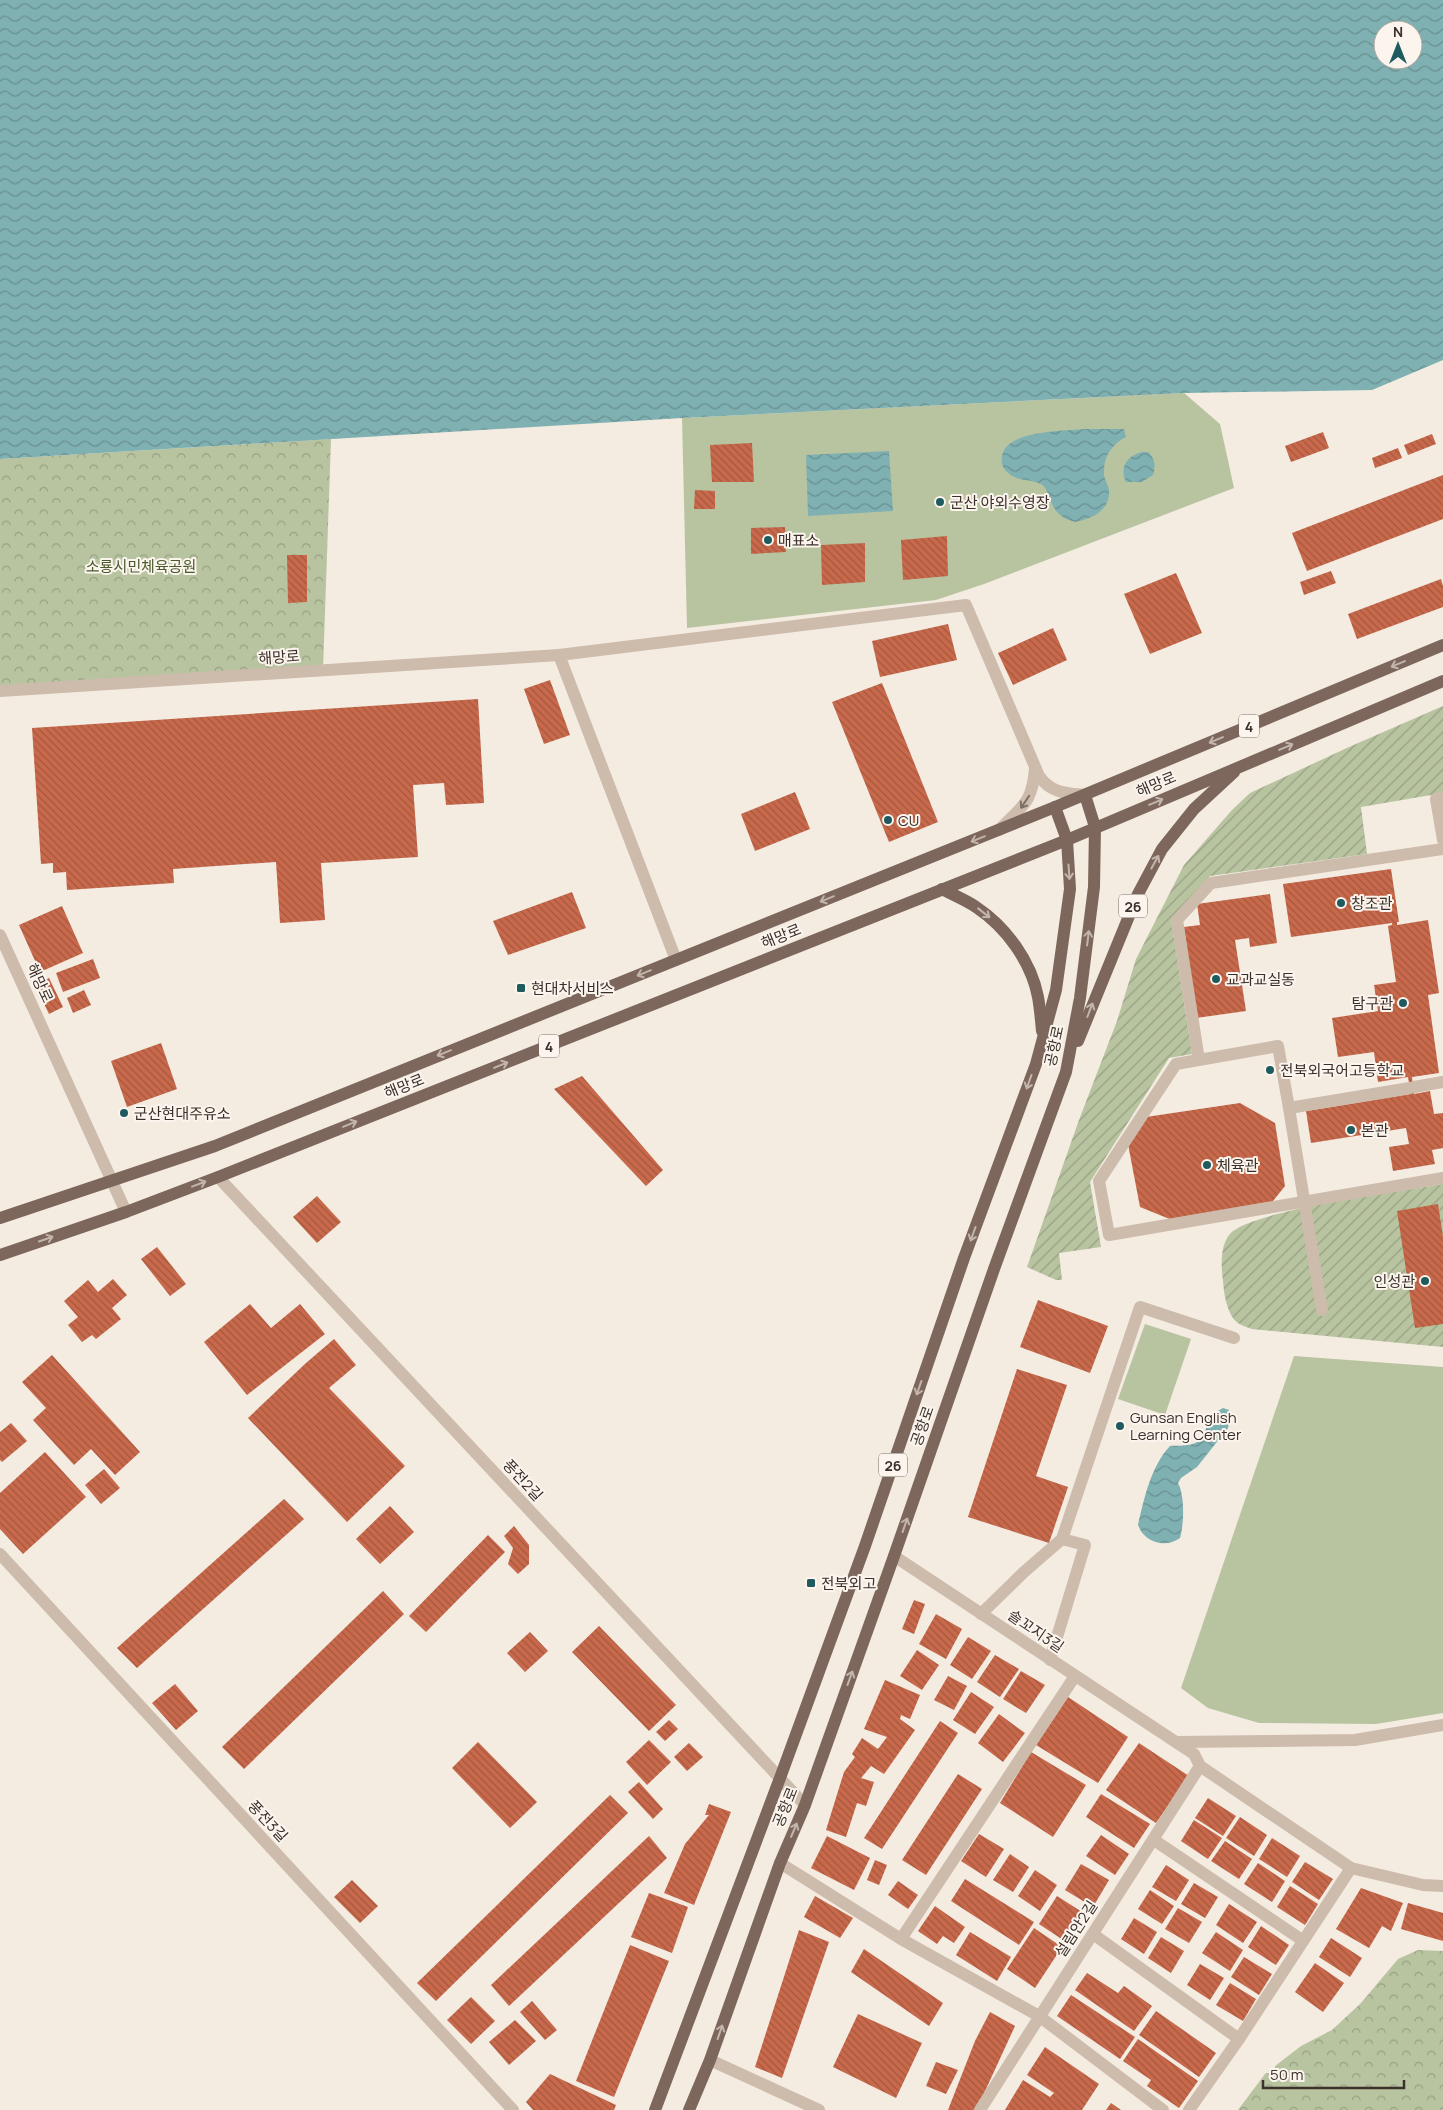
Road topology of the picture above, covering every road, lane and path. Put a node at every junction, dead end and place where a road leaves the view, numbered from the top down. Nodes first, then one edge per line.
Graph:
1 (1443, 645) edge
2 (559, 655) junction
3 (1443, 681) edge
4 (0, 691) edge
5 (1035, 766) junction
6 (1241, 766) junction
7 (1085, 795) junction
8 (1443, 797) edge
9 (1055, 807) junction
10 (1094, 827) junction
11 (999, 830) junction
12 (1066, 840) junction
13 (1443, 840) edge
14 (1443, 849) edge
15 (942, 890) junction
16 (0, 936) edge
17 (676, 960) junction
18 (1043, 1037) junction
19 (1200, 1060) junction
20 (1066, 1072) junction
21 (1443, 1082) edge
22 (1289, 1108) junction
23 (218, 1177) junction
24 (1443, 1178) edge
25 (112, 1182) junction
26 (1304, 1202) junction
27 (126, 1212) junction
28 (0, 1218) edge
29 (0, 1255) edge
30 (1322, 1310) dead end
31 (1234, 1338) dead end
32 (1062, 1539) junction
33 (0, 1554) edge
34 (894, 1556) junction
35 (982, 1614) junction
36 (1050, 1660) junction
37 (1075, 1676) junction
38 (1443, 1725) edge
39 (1176, 1742) junction
40 (1200, 1766) junction
41 (780, 1778) junction
42 (804, 1805) junction
43 (1154, 1840) junction
44 (780, 1863) junction
45 (1351, 1868) junction
46 (1443, 1886) edge
47 (1093, 1934) junction
48 (900, 1939) junction
49 (1302, 1940) junction
50 (1039, 2016) junction
51 (1239, 2039) junction
52 (710, 2060) junction
53 (513, 2110) edge
54 (655, 2110) edge
55 (689, 2110) edge
56 (819, 2110) edge
57 (980, 2110) edge
58 (1163, 2110) edge
59 (1189, 2110) edge

1 -> 7 main road, 해망로 / 4
2 - 4 street, 해망로
2 - 5 street, 해망로
2 - 17 street
6 -> 3 main road, 해망로 / 4
5 - 7 street
5 -> 11 street
10 -> 6 main road, 해망로 / 4
20 -> 6 main road, 26
7 - 9 main road, 해망로 / 4
7 - 10 main road, 공항로
8 - 13 street
9 - 11 main road, 해망로 / 4
9 - 12 main road, 공항로 / 26
10 - 12 main road, 해망로 / 4
20 -> 10 main road, 공항로
11 -> 17 main road, 해망로 / 4
12 - 15 main road, 해망로 / 4
12 -> 18 main road, 공항로 / 26
14 - 19 street
15 -> 18 main road
23 -> 15 main road, 해망로 / 4
16 - 25 street, 해망로
17 -> 25 main road, 해망로 / 4
18 -> 41 main road, 공항로 / 26
19 - 22 street
19 - 26 street
34 -> 20 main road, 공항로 / 26
21 - 22 street
22 - 26 street
27 -> 23 main road, 해망로 / 4
23 - 41 street, 풍전2길
24 - 26 street
25 - 27 street, 해망로
25 - 28 main road, 해망로 / 4
26 - 30 street
29 -> 27 main road, 해망로 / 4
31 - 32 street
32 - 35 street
32 - 36 street
33 - 53 street, 풍전3길
34 - 35 street, 솔꼬지3길
42 -> 34 main road, 공항로 / 26
35 - 36 street, 솔꼬지3길
36 - 37 street, 솔꼬지3길
37 - 39 street, 솔꼬지3길
37 - 48 street
38 - 39 street
39 - 40 street, 솔꼬지3길
40 - 43 street, 설림안2길
40 - 45 street, 솔꼬지3길
41 - 42 street, 풍전2길
41 - 54 main road, 공항로 / 26
44 -> 42 main road, 공항로 / 26
43 - 47 street, 설림안2길
43 - 49 street
44 - 48 street
52 -> 44 main road, 공항로 / 26
45 - 46 street
45 - 49 street
47 - 50 street, 설림안2길
47 - 51 street
48 - 50 street
49 - 51 street
50 - 57 street, 설림안2길
50 - 58 street
51 - 59 street
52 - 55 main road, 공항로 / 26
52 - 56 street

